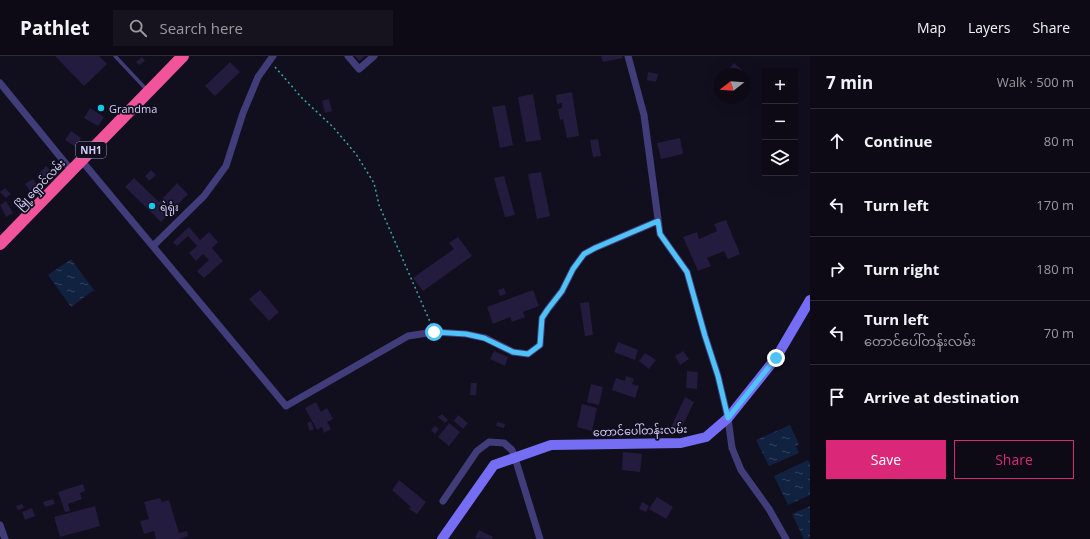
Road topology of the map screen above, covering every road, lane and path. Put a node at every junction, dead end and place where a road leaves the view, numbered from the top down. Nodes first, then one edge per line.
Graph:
1 (115, 56) edge
2 (183, 56) edge
3 (348, 56) edge
4 (374, 56) edge
5 (628, 56) edge
6 (271, 58) edge
7 (0, 83) edge
8 (148, 92) junction
9 (81, 160) junction
10 (71, 170) junction
11 (658, 221) junction
12 (0, 244) edge
13 (153, 246) junction
14 (810, 300) edge
15 (434, 332) junction
16 (728, 418) junction
17 (515, 458) junction
18 (443, 501) dead end
19 (0, 525) edge
20 (5, 539) edge
21 (442, 539) edge
22 (540, 539) edge
23 (786, 539) edge

1 - 8 lane
2 - 8 highway, မြို့ရှောင်လမ်း / NH1
3 - 4 street
5 - 11 street
6 - 13 street
6 - 15 path
7 - 10 street
8 - 9 highway, မြို့ရှောင်လမ်း / NH1
9 - 10 highway, မြို့ရှောင်လမ်း / NH1
9 - 13 street
10 - 12 highway, မြို့ရှောင်လမ်း / NH1
11 - 15 street
11 - 16 street
13 - 15 street
14 - 16 street, တောင်ပေါ်တန်းလမ်း
16 - 17 street, တောင်ပေါ်တန်းလမ်း
16 - 23 street
17 - 18 street
17 - 21 street, တောင်ပေါ်တန်းလမ်း
17 - 22 street
19 - 20 street

